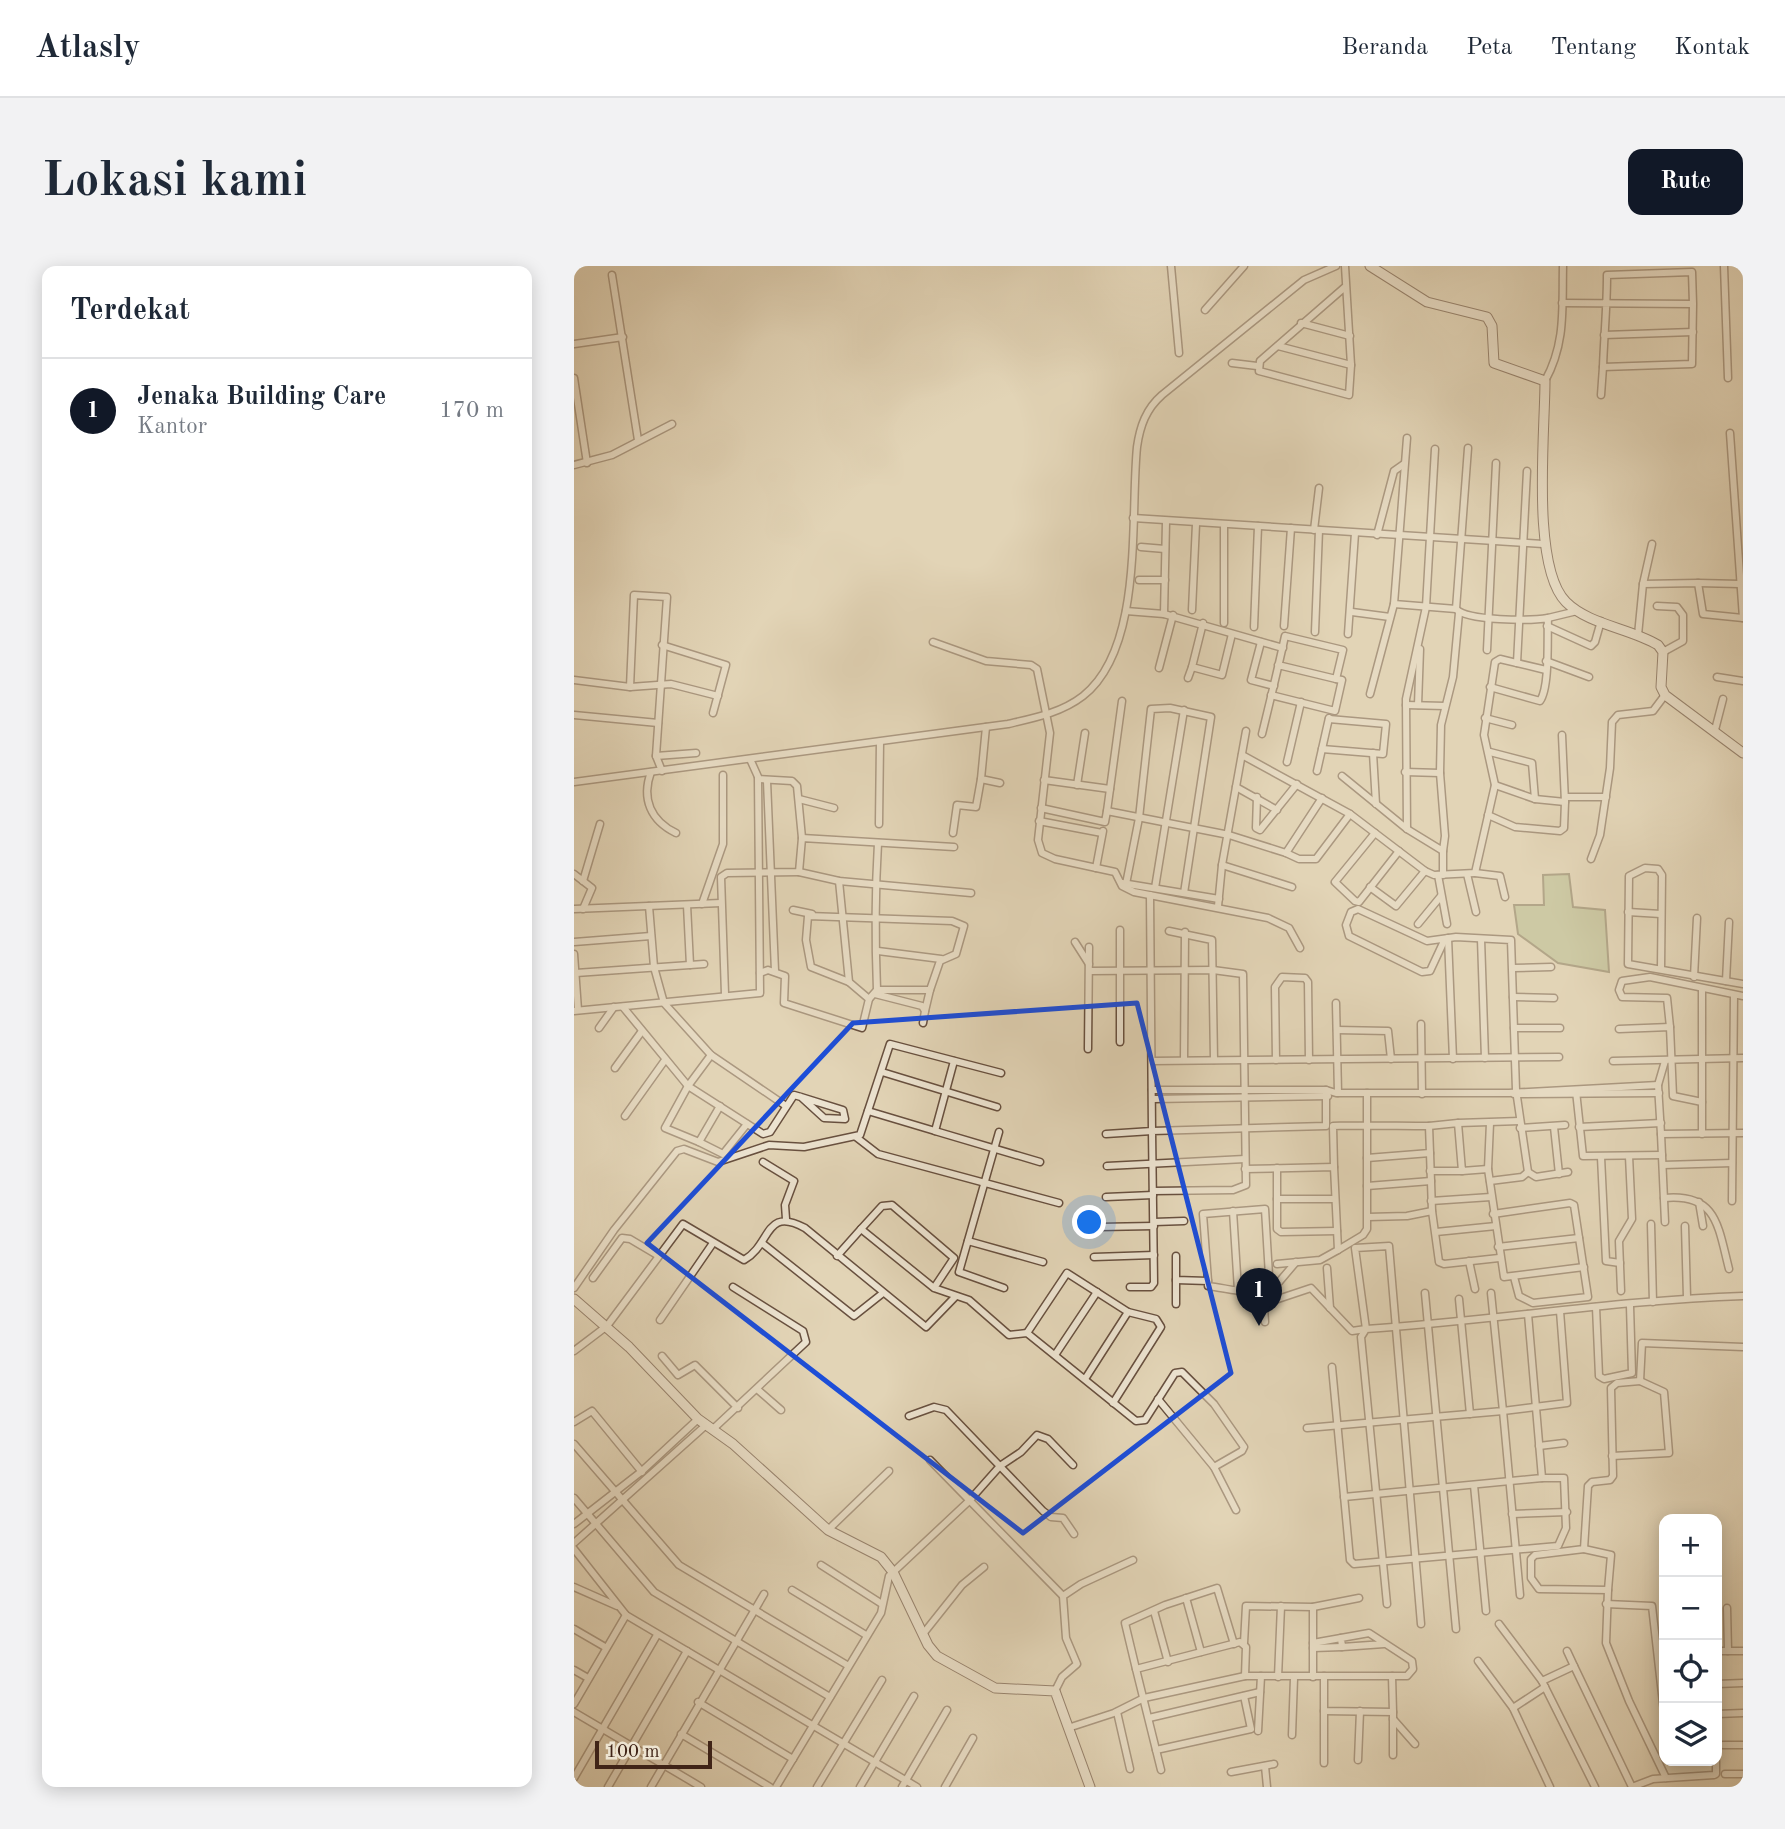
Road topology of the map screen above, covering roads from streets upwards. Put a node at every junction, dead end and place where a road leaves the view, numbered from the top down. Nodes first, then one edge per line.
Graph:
1 (1171, 266) edge
2 (1244, 266) edge
3 (1336, 266) edge
4 (1345, 266) edge
5 (1370, 266) edge
6 (1563, 266) edge
7 (1724, 266) edge
8 (1692, 269) edge
9 (612, 275) dead end
10 (1345, 287) junction
11 (1562, 303) junction
12 (1693, 304) junction
13 (1605, 306) junction
14 (1205, 310) dead end
15 (1301, 323) junction
16 (1693, 332) junction
17 (1350, 335) junction
18 (1604, 335) junction
19 (623, 337) junction
20 (574, 344) edge
21 (1278, 346) junction
22 (1179, 353) dead end
23 (1232, 363) dead end
24 (1351, 365) junction
25 (1257, 366) junction
26 (1603, 367) junction
27 (574, 378) edge
28 (1728, 378) dead end
29 (1545, 381) junction
30 (1601, 395) dead end
31 (672, 424) dead end
32 (1730, 433) dead end
33 (1407, 438) dead end
34 (638, 440) junction
35 (1468, 448) dead end
36 (1435, 449) dead end
37 (587, 463) junction
38 (1496, 463) dead end
39 (1404, 464) junction
40 (574, 465) edge
41 (1527, 471) dead end
42 (1743, 487) edge
43 (1319, 488) dead end
44 (1734, 488) junction
45 (1133, 518) junction
46 (1166, 522) junction
47 (1196, 524) junction
48 (1224, 525) junction
49 (1258, 526) junction
50 (1291, 528) junction
51 (1317, 530) junction
52 (1355, 533) junction
53 (1377, 534) junction
54 (1397, 536) junction
55 (1429, 538) junction
56 (1460, 539) junction
57 (1491, 541) junction
58 (1523, 544) junction
59 (1543, 544) junction
60 (1652, 544) dead end
61 (1141, 547) dead end
62 (1165, 549) junction
63 (1139, 580) dead end
64 (1165, 580) junction
65 (1698, 583) junction
66 (1643, 584) junction
67 (1740, 584) junction
68 (1394, 604) junction
69 (1657, 606) dead end
70 (1426, 607) junction
71 (1192, 610) dead end
72 (1126, 611) junction
73 (1458, 611) junction
74 (1577, 611) junction
75 (1352, 612) junction
76 (1164, 614) junction
77 (1172, 615) junction
78 (1488, 616) junction
79 (1743, 616) edge
80 (1390, 617) junction
81 (1548, 618) junction
82 (1519, 620) junction
83 (1601, 621) junction
84 (1224, 623) dead end
85 (1202, 624) junction
86 (1284, 626) dead end
87 (1547, 626) junction
88 (1254, 627) dead end
89 (1421, 629) junction
90 (1315, 632) dead end
91 (1232, 634) junction
92 (1348, 634) dead end
93 (1638, 635) junction
94 (933, 642) dead end
95 (1261, 642) junction
96 (662, 645) junction
97 (1283, 648) junction
98 (1487, 650) dead end
99 (1663, 652) junction
100 (1546, 660) junction
101 (1517, 663) junction
102 (1278, 665) junction
103 (1192, 667) junction
104 (1159, 668) dead end
105 (1546, 670) junction
106 (1589, 677) dead end
107 (1717, 677) dead end
108 (1188, 678) dead end
109 (1336, 679) junction
110 (574, 680) edge
111 (1743, 681) edge
112 (661, 684) junction
113 (1273, 686) junction
114 (630, 687) junction
115 (1490, 687) junction
116 (1370, 694) dead end
117 (1271, 695) junction
118 (1665, 695) junction
119 (718, 696) junction
120 (1723, 699) dead end
121 (1122, 701) dead end
122 (1301, 702) junction
123 (1406, 705) junction
124 (1418, 705) junction
125 (1445, 706) junction
126 (1184, 710) junction
127 (1331, 710) junction
128 (713, 713) dead end
129 (574, 715) edge
130 (1046, 715) junction
131 (1485, 718) junction
132 (1329, 719) junction
133 (659, 723) junction
134 (1512, 725) dead end
135 (986, 727) junction
136 (1715, 730) junction
137 (1247, 731) dead end
138 (1085, 733) dead end
139 (1262, 734) dead end
140 (1562, 735) dead end
141 (880, 742) junction
142 (1322, 749) junction
143 (1490, 752) junction
144 (696, 753) dead end
145 (1373, 753) junction
146 (1743, 753) edge
147 (1242, 755) junction
148 (656, 756) junction
149 (750, 760) junction
150 (1287, 762) dead end
151 (662, 771) junction
152 (1317, 771) dead end
153 (651, 772) junction
154 (1405, 772) junction
155 (1440, 773) junction
156 (723, 775) dead end
157 (1342, 776) dead end
158 (758, 778) junction
159 (981, 779) junction
160 (1044, 780) junction
161 (767, 781) junction
162 (574, 782) edge
163 (1000, 783) dead end
164 (1297, 784) junction
165 (1077, 785) junction
166 (1495, 785) junction
167 (1236, 787) junction
168 (1110, 789) junction
169 (1257, 797) junction
170 (1606, 797) junction
171 (1322, 798) junction
172 (799, 799) junction
173 (1535, 799) junction
174 (1565, 799) junction
175 (1377, 804) junction
176 (834, 808) dead end
177 (1041, 808) junction
178 (1277, 810) junction
179 (1107, 811) junction
180 (1350, 814) junction
181 (1488, 815) junction
182 (1139, 818) junction
183 (1039, 821) junction
184 (1168, 821) junction
185 (1105, 822) junction
186 (600, 824) dead end
187 (879, 824) dead end
188 (1196, 827) junction
189 (1407, 829) junction
190 (1258, 830) junction
191 (676, 833) dead end
192 (953, 833) dead end
193 (1102, 833) junction
194 (1375, 833) junction
195 (1229, 835) junction
196 (802, 838) junction
197 (1251, 842) junction
198 (878, 843) junction
199 (954, 847) dead end
200 (1399, 851) junction
201 (1443, 851) junction
202 (1286, 853) junction
203 (1591, 859) dead end
204 (1222, 865) junction
205 (716, 866) junction
206 (1096, 868) junction
207 (758, 872) junction
208 (770, 872) junction
209 (799, 872) junction
210 (1425, 872) junction
211 (726, 873) junction
212 (1475, 873) junction
213 (574, 874) edge
214 (1467, 874) junction
215 (1441, 875) junction
216 (583, 881) junction
217 (839, 881) junction
218 (876, 883) junction
219 (1123, 883) junction
220 (1293, 887) dead end
221 (1370, 887) junction
222 (1155, 888) junction
223 (971, 893) dead end
224 (1184, 893) junction
225 (1150, 895) junction
226 (1441, 895) junction
227 (1504, 897) dead end
228 (1219, 902) junction
229 (721, 903) junction
230 (702, 904) junction
231 (687, 905) junction
232 (649, 906) junction
233 (583, 907) junction
234 (574, 908) edge
235 (793, 910) dead end
236 (1476, 912) dead end
237 (1628, 912) junction
238 (812, 914) junction
239 (1661, 914) junction
240 (842, 917) junction
241 (873, 918) junction
242 (1697, 918) dead end
243 (1729, 922) dead end
244 (1418, 924) dead end
245 (1447, 924) dead end
246 (1120, 930) dead end
247 (1169, 931) dead end
248 (1185, 932) junction
249 (651, 936) junction
250 (1446, 939) junction
251 (1481, 939) junction
252 (574, 942) edge
253 (1075, 942) dead end
254 (1088, 947) dead end
255 (1300, 948) dead end
256 (878, 951) junction
257 (574, 954) edge
258 (941, 959) junction
259 (704, 964) dead end
260 (690, 965) junction
261 (654, 967) junction
262 (1551, 967) dead end
263 (1090, 968) junction
264 (1513, 968) junction
265 (1661, 968) junction
266 (1213, 970) junction
267 (775, 971) junction
268 (1119, 971) junction
269 (1151, 971) junction
270 (1185, 971) junction
271 (576, 972) junction
272 (760, 973) junction
273 (1694, 977) junction
274 (1726, 981) junction
275 (849, 982) junction
276 (1743, 984) edge
277 (930, 990) junction
278 (1702, 990) junction
279 (725, 994) junction
280 (874, 994) junction
281 (1734, 995) junction
282 (1743, 996) edge
283 (1513, 997) junction
284 (1554, 998) dead end
285 (664, 1003) junction
286 (1336, 1003) dead end
287 (614, 1007) junction
288 (623, 1007) junction
289 (576, 1011) edge
290 (925, 1011) junction
291 (923, 1023) dead end
292 (1421, 1024) dead end
293 (1670, 1027) junction
294 (599, 1028) dead end
295 (1514, 1028) junction
296 (1560, 1028) dead end
297 (1337, 1030) junction
298 (1619, 1030) dead end
299 (642, 1031) junction
300 (1120, 1042) dead end
301 (1088, 1049) dead end
302 (711, 1055) junction
303 (1559, 1057) dead end
304 (1485, 1058) junction
305 (1734, 1058) junction
306 (1743, 1058) edge
307 (1337, 1059) junction
308 (1391, 1059) junction
309 (1423, 1059) junction
310 (1453, 1059) junction
311 (665, 1060) junction
312 (1184, 1060) junction
313 (1214, 1060) junction
314 (1245, 1060) junction
315 (1276, 1060) junction
316 (1309, 1060) junction
317 (1514, 1060) junction
318 (1669, 1060) junction
319 (1701, 1060) junction
320 (954, 1061) junction
321 (1613, 1061) dead end
322 (1152, 1062) junction
323 (615, 1068) dead end
324 (882, 1072) junction
325 (1001, 1073) dead end
326 (688, 1086) junction
327 (1246, 1089) junction
328 (1659, 1089) junction
329 (1152, 1090) junction
330 (1572, 1092) junction
331 (947, 1093) junction
332 (1331, 1093) junction
333 (1367, 1093) junction
334 (1513, 1093) junction
335 (1422, 1094) junction
336 (801, 1097) junction
337 (1247, 1097) junction
338 (1153, 1099) junction
339 (1702, 1102) junction
340 (720, 1106) junction
341 (786, 1106) junction
342 (997, 1107) dead end
343 (868, 1111) junction
344 (625, 1116) dead end
345 (1458, 1123) junction
346 (1490, 1123) junction
347 (1661, 1123) junction
348 (747, 1124) junction
349 (1520, 1124) junction
350 (1565, 1125) dead end
351 (1330, 1126) junction
352 (1367, 1126) junction
353 (1429, 1126) junction
354 (1554, 1127) junction
355 (1579, 1127) junction
356 (1246, 1129) junction
357 (935, 1131) junction
358 (1152, 1131) junction
359 (999, 1132) dead end
360 (1743, 1133) edge
361 (1106, 1134) dead end
362 (1661, 1134) junction
363 (1702, 1134) junction
364 (1734, 1134) junction
365 (856, 1137) junction
366 (699, 1142) junction
367 (993, 1149) junction
368 (1430, 1153) junction
369 (1662, 1155) junction
370 (1629, 1156) junction
371 (1601, 1157) junction
372 (1367, 1158) junction
373 (1245, 1159) junction
374 (763, 1162) dead end
375 (1040, 1162) dead end
376 (1732, 1163) junction
377 (1152, 1164) junction
378 (1663, 1165) junction
379 (1107, 1166) dead end
380 (1334, 1167) junction
381 (1277, 1168) junction
382 (1245, 1169) junction
383 (1488, 1169) junction
384 (1430, 1171) junction
385 (1462, 1171) junction
386 (1528, 1172) junction
387 (1568, 1172) dead end
388 (1559, 1174) junction
389 (1431, 1181) junction
390 (1490, 1181) junction
391 (983, 1184) junction
392 (1367, 1186) junction
393 (1153, 1193) junction
394 (1106, 1197) dead end
395 (1491, 1197) junction
396 (1664, 1198) junction
397 (1277, 1199) junction
398 (1335, 1199) junction
399 (1431, 1201) junction
400 (1732, 1201) dead end
401 (1699, 1202) junction
402 (1059, 1203) dead end
403 (1233, 1211) junction
404 (1432, 1211) junction
405 (1493, 1214) junction
406 (1368, 1217) junction
407 (786, 1219) junction
408 (1184, 1221) dead end
409 (1665, 1222) dead end
410 (1154, 1224) junction
411 (1651, 1224) dead end
412 (1496, 1226) junction
413 (1685, 1226) dead end
414 (1703, 1226) dead end
415 (1099, 1227) dead end
416 (861, 1229) junction
417 (1337, 1231) junction
418 (1436, 1232) junction
419 (1579, 1238) junction
420 (1620, 1239) junction
421 (968, 1241) junction
422 (1604, 1241) junction
423 (713, 1243) junction
424 (762, 1243) junction
425 (1498, 1247) junction
426 (1338, 1250) junction
427 (657, 1255) junction
428 (837, 1255) junction
429 (1154, 1255) junction
430 (1176, 1256) dead end
431 (1094, 1257) dead end
432 (1499, 1258) junction
433 (1469, 1261) junction
434 (1043, 1262) dead end
435 (1296, 1262) junction
436 (1620, 1263) junction
437 (1278, 1264) dead end
438 (1584, 1267) junction
439 (1327, 1268) dead end
440 (1729, 1269) dead end
441 (1514, 1277) junction
442 (593, 1278) dead end
443 (1176, 1280) junction
444 (1208, 1281) junction
445 (1279, 1282) dead end
446 (733, 1287) dead end
447 (1130, 1287) dead end
448 (574, 1288) edge
449 (934, 1288) junction
450 (1004, 1288) dead end
451 (1475, 1289) dead end
452 (1238, 1290) junction
453 (1097, 1292) junction
454 (1267, 1292) junction
455 (1621, 1292) dead end
456 (883, 1293) junction
457 (1425, 1293) dead end
458 (1492, 1293) dead end
459 (1743, 1296) edge
460 (955, 1297) junction
461 (1688, 1297) junction
462 (574, 1298) edge
463 (1460, 1299) dead end
464 (1653, 1302) junction
465 (1175, 1304) dead end
466 (1630, 1306) junction
467 (1596, 1307) junction
468 (1331, 1309) junction
469 (1560, 1311) junction
470 (1128, 1312) junction
471 (1528, 1314) junction
472 (1494, 1317) junction
473 (660, 1320) dead end
474 (1462, 1321) junction
475 (1265, 1322) dead end
476 (1428, 1324) junction
477 (607, 1326) junction
478 (1394, 1328) junction
479 (1366, 1329) junction
480 (1027, 1333) junction
481 (1743, 1347) edge
482 (574, 1350) edge
483 (1055, 1355) junction
484 (662, 1356) dead end
485 (1332, 1367) dead end
486 (1085, 1379) junction
487 (1640, 1381) junction
488 (757, 1389) junction
489 (1158, 1399) junction
490 (1113, 1403) junction
491 (738, 1408) junction
492 (1536, 1408) junction
493 (781, 1410) dead end
494 (1503, 1411) junction
495 (1470, 1414) junction
496 (909, 1416) dead end
497 (1437, 1417) junction
498 (1403, 1420) junction
499 (575, 1421) edge
500 (1370, 1423) junction
501 (705, 1425) junction
502 (1338, 1426) junction
503 (1307, 1428) dead end
504 (1564, 1443) dead end
505 (574, 1444) edge
506 (1539, 1446) junction
507 (1612, 1456) junction
508 (930, 1460) dead end
509 (1073, 1465) dead end
510 (1000, 1466) junction
511 (1214, 1467) junction
512 (642, 1471) junction
513 (888, 1471) dead end
514 (1542, 1478) junction
515 (648, 1479) junction
516 (1509, 1482) junction
517 (1475, 1485) junction
518 (1443, 1488) junction
519 (1410, 1491) junction
520 (615, 1492) junction
521 (1376, 1494) junction
522 (1344, 1497) junction
523 (574, 1498) edge
524 (622, 1500) junction
525 (969, 1501) junction
526 (1236, 1510) dead end
527 (1567, 1512) junction
528 (589, 1514) junction
529 (1513, 1514) junction
530 (597, 1523) junction
531 (574, 1524) edge
532 (828, 1530) junction
533 (1074, 1534) dead end
534 (574, 1543) edge
535 (574, 1549) edge
536 (1584, 1549) junction
537 (1515, 1550) junction
538 (1480, 1553) junction
539 (1449, 1556) junction
540 (1416, 1559) junction
541 (1133, 1560) dead end
542 (1382, 1562) junction
543 (821, 1565) dead end
544 (984, 1567) dead end
545 (893, 1572) junction
546 (574, 1587) edge
547 (792, 1590) dead end
548 (1608, 1590) junction
549 (764, 1594) dead end
550 (1520, 1595) dead end
551 (1063, 1596) junction
552 (1186, 1598) junction
553 (1359, 1598) dead end
554 (882, 1604) junction
555 (1387, 1604) dead end
556 (1606, 1604) junction
557 (1281, 1606) junction
558 (619, 1607) junction
559 (1314, 1607) junction
560 (1727, 1608) dead end
561 (755, 1610) junction
562 (1154, 1611) junction
563 (1486, 1611) dead end
564 (626, 1615) junction
565 (1422, 1624) dead end
566 (1499, 1624) dead end
567 (574, 1629) edge
568 (1455, 1629) dead end
569 (923, 1634) junction
570 (657, 1635) junction
571 (866, 1635) junction
572 (1341, 1639) junction
573 (736, 1641) junction
574 (1244, 1643) junction
575 (1234, 1644) junction
576 (1384, 1644) junction
577 (1313, 1646) junction
578 (605, 1647) junction
579 (1342, 1647) junction
580 (687, 1651) junction
581 (1567, 1651) dead end
582 (1722, 1651) edge
583 (1728, 1651) junction
584 (1743, 1651) edge
585 (1201, 1652) junction
586 (1478, 1661) dead end
587 (1168, 1662) junction
588 (847, 1665) junction
589 (1574, 1666) junction
590 (720, 1669) junction
591 (1136, 1669) junction
592 (574, 1670) edge
593 (1245, 1676) junction
594 (1261, 1676) junction
595 (1278, 1676) junction
596 (1324, 1676) junction
597 (1392, 1676) junction
598 (1313, 1677) junction
599 (588, 1678) junction
600 (1294, 1678) junction
601 (882, 1680) dead end
602 (1543, 1684) junction
603 (1722, 1684) edge
604 (1743, 1684) edge
605 (1055, 1691) junction
606 (1260, 1692) junction
607 (914, 1696) dead end
608 (1244, 1696) junction
609 (830, 1697) junction
610 (1144, 1698) junction
611 (698, 1702) junction
612 (1663, 1703) edge
613 (574, 1704) edge
614 (1513, 1708) junction
615 (947, 1710) dead end
616 (1324, 1711) junction
617 (1360, 1711) junction
618 (574, 1712) edge
619 (1117, 1712) junction
620 (1743, 1713) edge
621 (1722, 1714) edge
622 (1393, 1716) junction
623 (1149, 1718) junction
624 (814, 1726) junction
625 (602, 1727) junction
626 (1071, 1727) junction
627 (1258, 1731) dead end
628 (681, 1734) junction
629 (1292, 1735) dead end
630 (973, 1738) dead end
631 (1415, 1744) dead end
632 (632, 1745) junction
633 (844, 1745) junction
634 (1723, 1745) dead end
635 (1743, 1745) edge
636 (1156, 1750) junction
637 (1393, 1755) dead end
638 (793, 1759) junction
639 (1358, 1760) dead end
640 (874, 1763) junction
641 (1324, 1763) dead end
642 (1274, 1764) dead end
643 (663, 1765) junction
644 (1265, 1766) junction
645 (1716, 1766) edge
646 (1130, 1769) dead end
647 (1161, 1770) dead end
648 (1231, 1772) dead end
649 (1725, 1774) dead end
650 (1743, 1774) edge
651 (574, 1778) edge
652 (1666, 1778) junction
653 (904, 1784) edge
654 (608, 1787) edge
655 (651, 1787) edge
656 (701, 1787) edge
657 (770, 1787) edge
658 (776, 1787) edge
659 (817, 1787) edge
660 (860, 1787) edge
661 (917, 1787) edge
662 (945, 1787) edge
663 (1090, 1787) edge
664 (1267, 1787) edge
665 (1550, 1787) edge
666 (1595, 1787) edge
667 (1632, 1787) edge

1 - 22 street
2 - 14 street
3 - 45 street
4 - 10 street
5 - 29 street
6 - 11 street
7 - 28 street
8 - 12 street
8 - 13 street
9 - 19 street
10 - 15 street
10 - 17 street
11 - 13 street
11 - 29 street
12 - 13 street
12 - 16 street
13 - 18 street
15 - 17 street
15 - 21 street
16 - 18 street
16 - 26 street
17 - 24 street
18 - 26 street
19 - 20 street
19 - 34 street
21 - 24 street
21 - 25 street
23 - 25 street
24 - 25 street
26 - 30 street
27 - 37 street
29 - 59 street
31 - 34 street
32 - 44 street
33 - 39 street
34 - 37 street
35 - 56 street
36 - 55 street
37 - 40 street
38 - 57 street
39 - 53 street
39 - 54 street
41 - 58 street
42 - 44 street
43 - 51 street
44 - 67 street
45 - 46 street
45 - 72 street
46 - 47 street
46 - 62 street
47 - 48 street
47 - 71 street
48 - 49 street
48 - 84 street
49 - 50 street
49 - 88 street
50 - 51 street
50 - 86 street
51 - 52 street
51 - 90 street
52 - 53 street
52 - 75 street
53 - 54 street
54 - 55 street
54 - 68 street
55 - 56 street
55 - 70 street
56 - 57 street
56 - 73 street
57 - 58 street
57 - 78 street
58 - 59 street
58 - 82 street
59 - 74 street
60 - 66 street
61 - 62 street
62 - 64 street
63 - 64 street
64 - 76 street
65 - 66 street
65 - 67 street
65 - 79 street
66 - 93 street
67 - 79 street
68 - 70 street
68 - 80 street
69 - 99 street
70 - 73 street
70 - 89 street
72 - 76 street
72 - 130 street
73 - 78 street
73 - 125 street
74 - 81 street
74 - 83 street
75 - 80 street
75 - 92 street
76 - 77 street
77 - 85 street
77 - 104 street
78 - 82 street
78 - 98 street
80 - 116 street
81 - 82 street
81 - 87 street
82 - 101 street
83 - 87 street
83 - 93 street
85 - 91 street
85 - 103 street
87 - 100 street
89 - 123 street
89 - 124 street
91 - 95 street
91 - 103 street
93 - 99 street
94 - 130 street
95 - 97 street
95 - 113 street
96 - 112 street
96 - 114 street
96 - 119 street
97 - 102 street
97 - 109 street
99 - 118 street
100 - 105 street
100 - 106 street
101 - 105 street
101 - 115 street
102 - 109 street
102 - 113 street
103 - 108 street
105 - 115 street
107 - 111 street
109 - 127 street
110 - 114 street
112 - 114 street
112 - 119 street
112 - 133 street
113 - 117 street
115 - 131 street
117 - 122 street
117 - 139 street
118 - 136 street
118 - 170 street
119 - 128 street
120 - 136 street
121 - 168 street
122 - 127 street
122 - 150 street
123 - 124 street
123 - 154 street
124 - 125 street
125 - 155 street
126 - 182 street
126 - 184 street
126 - 188 street
127 - 132 street
129 - 133 street
130 - 135 street
130 - 160 street
131 - 134 street
131 - 143 street
132 - 142 street
132 - 145 street
133 - 148 street
135 - 141 street
135 - 159 street
136 - 146 street
137 - 147 street
138 - 165 street
140 - 174 street
141 - 149 street
141 - 187 street
142 - 145 street
142 - 152 street
143 - 166 street
143 - 173 street
144 - 148 street
145 - 175 street
147 - 164 street
147 - 167 street
148 - 151 street
149 - 151 street
149 - 158 street
151 - 153 street
153 - 162 street
153 - 191 street
154 - 155 street
154 - 189 street
155 - 201 street
156 - 205 street
157 - 175 street
158 - 161 street
158 - 207 street
159 - 163 street
159 - 192 street
160 - 165 street
160 - 177 street
161 - 172 street
161 - 208 street
164 - 171 street
164 - 178 street
165 - 168 street
166 - 173 street
166 - 181 street
167 - 169 street
167 - 195 street
168 - 179 street
169 - 178 street
169 - 190 street
170 - 174 street
170 - 203 street
171 - 180 street
171 - 202 street
172 - 176 street
172 - 196 street
173 - 174 street
174 - 181 street
175 - 189 street
177 - 183 street
177 - 185 street
178 - 190 street
179 - 182 street
179 - 185 street
180 - 194 street
180 - 202 street
181 - 212 street
182 - 184 street
182 - 219 street
183 - 193 street
183 - 206 street
184 - 188 street
184 - 222 street
185 - 193 street
186 - 216 street
188 - 195 street
188 - 224 street
189 - 201 street
190 - 197 street
193 - 206 street
194 - 200 street
194 - 221 street
195 - 197 street
195 - 204 street
196 - 198 street
196 - 209 street
197 - 202 street
198 - 199 street
198 - 218 street
200 - 210 street
200 - 221 street
201 - 215 street
204 - 220 street
204 - 228 street
205 - 211 street
205 - 230 street
206 - 219 street
207 - 208 street
207 - 211 street
207 - 272 street
208 - 209 street
208 - 267 street
209 - 217 street
210 - 215 street
210 - 221 street
211 - 229 street
212 - 214 street
212 - 227 street
213 - 216 street
214 - 215 street
214 - 236 street
215 - 226 street
216 - 233 street
217 - 218 street
217 - 240 street
218 - 223 street
218 - 241 street
219 - 222 street
219 - 225 street
222 - 224 street
224 - 228 street
225 - 228 street
225 - 269 street
226 - 244 street
226 - 245 street
228 - 255 street
229 - 230 street
229 - 279 street
230 - 231 street
231 - 232 street
231 - 260 street
232 - 233 street
232 - 249 street
233 - 234 street
235 - 238 street
237 - 239 street
237 - 239 street
237 - 265 street
238 - 240 street
238 - 275 street
239 - 265 street
240 - 241 street
240 - 275 street
241 - 256 street
241 - 258 street
242 - 273 street
243 - 274 street
246 - 268 street
247 - 248 street
248 - 266 street
248 - 270 street
249 - 252 street
249 - 261 street
250 - 250 street
250 - 251 street
250 - 310 street
251 - 264 street
251 - 304 street
253 - 263 street
254 - 263 street
256 - 258 street
256 - 280 street
257 - 271 street
258 - 277 street
259 - 260 street
260 - 261 street
261 - 271 street
261 - 285 street
262 - 264 street
263 - 268 street
263 - 301 street
264 - 283 street
265 - 273 street
266 - 270 street
266 - 313 street
266 - 314 street
267 - 272 street
267 - 280 street
268 - 269 street
268 - 300 street
269 - 270 street
269 - 322 street
270 - 312 street
271 - 289 street
272 - 279 street
273 - 274 street
274 - 276 street
275 - 280 street
277 - 280 street
277 - 290 street
278 - 281 street
278 - 293 street
278 - 319 street
279 - 285 street
280 - 290 street
281 - 282 street
281 - 305 street
283 - 284 street
283 - 295 street
285 - 288 street
285 - 302 street
286 - 297 street
287 - 288 street
287 - 289 street
287 - 294 street
288 - 299 street
290 - 291 street
292 - 309 street
293 - 298 street
293 - 318 street
295 - 296 street
295 - 317 street
297 - 307 street
297 - 308 street
299 - 311 street
299 - 323 street
302 - 326 street
302 - 341 street
303 - 317 street
304 - 310 street
304 - 317 street
305 - 306 street
305 - 319 street
305 - 364 street
307 - 308 street
307 - 316 street
307 - 332 street
308 - 309 street
309 - 310 street
309 - 335 street
311 - 326 street
311 - 344 street
312 - 313 street
312 - 322 street
313 - 314 street
314 - 315 street
314 - 327 street
315 - 316 street
315 - 316 street
317 - 334 street
318 - 319 street
318 - 321 street
318 - 328 street
318 - 339 street
319 - 339 street
320 - 324 street
320 - 325 street
320 - 331 street
322 - 329 street
324 - 331 street
324 - 343 street
326 - 340 street
326 - 366 street
327 - 329 street
327 - 332 street
327 - 337 street
328 - 330 street
328 - 347 street
329 - 338 street
330 - 334 street
330 - 355 street
331 - 342 street
331 - 357 street
332 - 333 street
332 - 337 street
332 - 351 street
333 - 335 street
333 - 352 street
334 - 335 street
334 - 349 street
336 - 336 street
336 - 341 street
337 - 338 street
337 - 356 street
338 - 358 street
339 - 363 street
340 - 348 street
340 - 366 street
341 - 348 street
343 - 357 street
343 - 365 street
345 - 346 street
345 - 353 street
345 - 385 street
346 - 349 street
346 - 383 street
347 - 355 street
347 - 362 street
348 - 366 street
349 - 354 street
349 - 386 street
350 - 354 street
351 - 352 street
351 - 356 street
351 - 380 street
352 - 353 street
352 - 372 street
353 - 368 street
354 - 388 street
355 - 371 street
356 - 358 street
356 - 373 street
357 - 367 street
358 - 361 street
358 - 377 street
359 - 367 street
360 - 364 street
362 - 363 street
362 - 369 street
363 - 364 street
364 - 376 street
365 - 391 street
365 - 448 street
367 - 375 street
367 - 391 street
368 - 372 street
368 - 384 street
369 - 370 street
369 - 378 street
370 - 371 street
370 - 420 street
371 - 422 street
372 - 392 street
373 - 377 street
373 - 382 street
374 - 407 street
376 - 378 street
376 - 400 street
377 - 379 street
377 - 393 street
378 - 396 street
380 - 381 street
380 - 398 street
381 - 382 street
381 - 397 street
382 - 393 street
383 - 385 street
383 - 390 street
384 - 385 street
384 - 389 street
386 - 388 street
386 - 390 street
387 - 388 street
389 - 392 street
389 - 399 street
390 - 395 street
391 - 402 street
391 - 421 street
392 - 406 street
393 - 394 street
393 - 410 street
395 - 399 street
395 - 405 street
396 - 401 street
396 - 409 street
397 - 398 street
397 - 417 street
398 - 417 street
399 - 404 street
401 - 414 street
401 - 440 street
403 - 444 street
403 - 452 street
403 - 454 street
404 - 406 street
404 - 418 street
405 - 412 street
405 - 419 street
406 - 426 street
407 - 424 street
407 - 428 street
408 - 410 street
410 - 415 street
410 - 429 street
411 - 464 street
412 - 418 street
412 - 425 street
413 - 461 street
416 - 428 street
416 - 449 street
416 - 449 street
417 - 426 street
418 - 433 street
419 - 425 street
419 - 438 street
420 - 422 street
420 - 436 street
421 - 434 street
421 - 450 street
422 - 436 street
423 - 424 street
423 - 427 street
423 - 473 street
424 - 456 street
425 - 432 street
426 - 435 street
427 - 442 street
427 - 477 street
428 - 456 street
429 - 431 street
429 - 447 street
430 - 443 street
432 - 433 street
432 - 441 street
433 - 451 street
435 - 437 street
435 - 445 street
436 - 455 street
438 - 441 street
438 - 441 street
439 - 468 street
443 - 444 street
443 - 465 street
444 - 452 street
446 - 488 street
449 - 460 street
452 - 454 street
453 - 470 street
453 - 480 street
453 - 483 street
454 - 468 street
454 - 475 street
456 - 460 street
457 - 476 street
458 - 472 street
459 - 461 street
460 - 480 street
461 - 464 street
462 - 477 street
463 - 474 street
464 - 466 street
466 - 467 street
466 - 467 street
467 - 469 street
468 - 479 street
469 - 471 street
469 - 492 street
470 - 486 street
470 - 490 street
471 - 472 street
471 - 492 street
472 - 474 street
472 - 494 street
474 - 476 street
474 - 495 street
476 - 478 street
476 - 497 street
477 - 482 street
477 - 501 street
478 - 479 street
478 - 479 street
478 - 498 street
479 - 500 street
480 - 483 street
481 - 487 street
483 - 486 street
484 - 491 street
485 - 502 street
486 - 490 street
487 - 507 street
487 - 507 street
488 - 491 street
488 - 493 street
489 - 490 street
489 - 511 street
489 - 511 street
491 - 501 street
492 - 494 street
492 - 506 street
494 - 495 street
494 - 516 street
495 - 497 street
496 - 510 street
497 - 498 street
497 - 518 street
498 - 500 street
498 - 519 street
499 - 512 street
500 - 502 street
500 - 521 street
501 - 512 street
501 - 515 street
501 - 532 street
502 - 503 street
502 - 522 street
504 - 506 street
505 - 520 street
506 - 514 street
507 - 536 street
508 - 525 street
509 - 510 street
510 - 525 street
510 - 533 street
511 - 526 street
512 - 515 street
512 - 520 street
513 - 532 street
514 - 516 street
514 - 527 street
515 - 524 street
516 - 517 street
516 - 529 street
517 - 518 street
517 - 538 street
518 - 519 street
518 - 539 street
519 - 521 street
519 - 540 street
520 - 524 street
520 - 528 street
521 - 522 street
521 - 542 street
522 - 542 street
523 - 528 street
524 - 530 street
524 - 561 street
525 - 545 street
525 - 551 street
527 - 529 street
527 - 537 street
528 - 530 street
528 - 531 street
529 - 537 street
530 - 534 street
530 - 573 street
532 - 545 street
535 - 558 street
536 - 548 street
536 - 548 street
537 - 538 street
537 - 550 street
538 - 539 street
538 - 563 street
539 - 540 street
539 - 568 street
540 - 542 street
540 - 565 street
541 - 551 street
542 - 555 street
543 - 554 street
544 - 569 street
545 - 554 street
545 - 569 street
546 - 558 street
547 - 571 street
548 - 556 street
549 - 561 street
551 - 605 street
552 - 562 street
552 - 575 street
552 - 585 street
553 - 559 street
554 - 571 street
556 - 612 street
556 - 652 street
557 - 559 street
557 - 574 street
557 - 595 street
558 - 564 street
559 - 577 street
560 - 583 street
561 - 573 street
561 - 588 street
562 - 587 street
562 - 591 street
564 - 570 street
564 - 578 street
566 - 602 street
567 - 578 street
569 - 605 street
570 - 580 street
570 - 625 street
571 - 588 street
572 - 576 street
572 - 577 street
572 - 579 street
573 - 590 street
573 - 609 street
574 - 575 street
574 - 593 street
575 - 585 street
576 - 579 street
576 - 597 street
577 - 579 street
577 - 598 street
578 - 599 street
580 - 590 street
580 - 632 street
581 - 589 street
582 - 583 street
583 - 584 street
585 - 587 street
586 - 614 street
587 - 591 street
588 - 609 street
589 - 602 street
589 - 667 street
590 - 611 street
590 - 624 street
591 - 610 street
592 - 599 street
593 - 594 street
593 - 610 street
594 - 595 street
594 - 606 street
595 - 600 street
596 - 597 street
596 - 598 street
596 - 616 street
597 - 622 street
598 - 600 street
599 - 613 street
600 - 629 street
601 - 633 street
602 - 614 street
602 - 666 street
603 - 604 street
605 - 626 street
606 - 608 street
606 - 627 street
607 - 640 street
608 - 623 street
608 - 636 street
609 - 624 street
610 - 619 street
610 - 623 street
611 - 628 street
611 - 638 street
614 - 665 street
615 - 653 street
616 - 617 street
616 - 641 street
617 - 622 street
617 - 639 street
618 - 625 street
619 - 626 street
619 - 646 street
620 - 621 street
622 - 631 street
622 - 637 street
623 - 636 street
624 - 633 street
624 - 638 street
625 - 632 street
625 - 651 street
626 - 663 street
628 - 643 street
628 - 657 street
630 - 662 street
632 - 643 street
632 - 654 street
633 - 640 street
633 - 659 street
634 - 635 street
636 - 647 street
638 - 658 street
640 - 653 street
640 - 660 street
642 - 644 street
643 - 655 street
643 - 656 street
644 - 648 street
644 - 664 street
645 - 652 street
649 - 650 street
652 - 667 street
653 - 661 street

